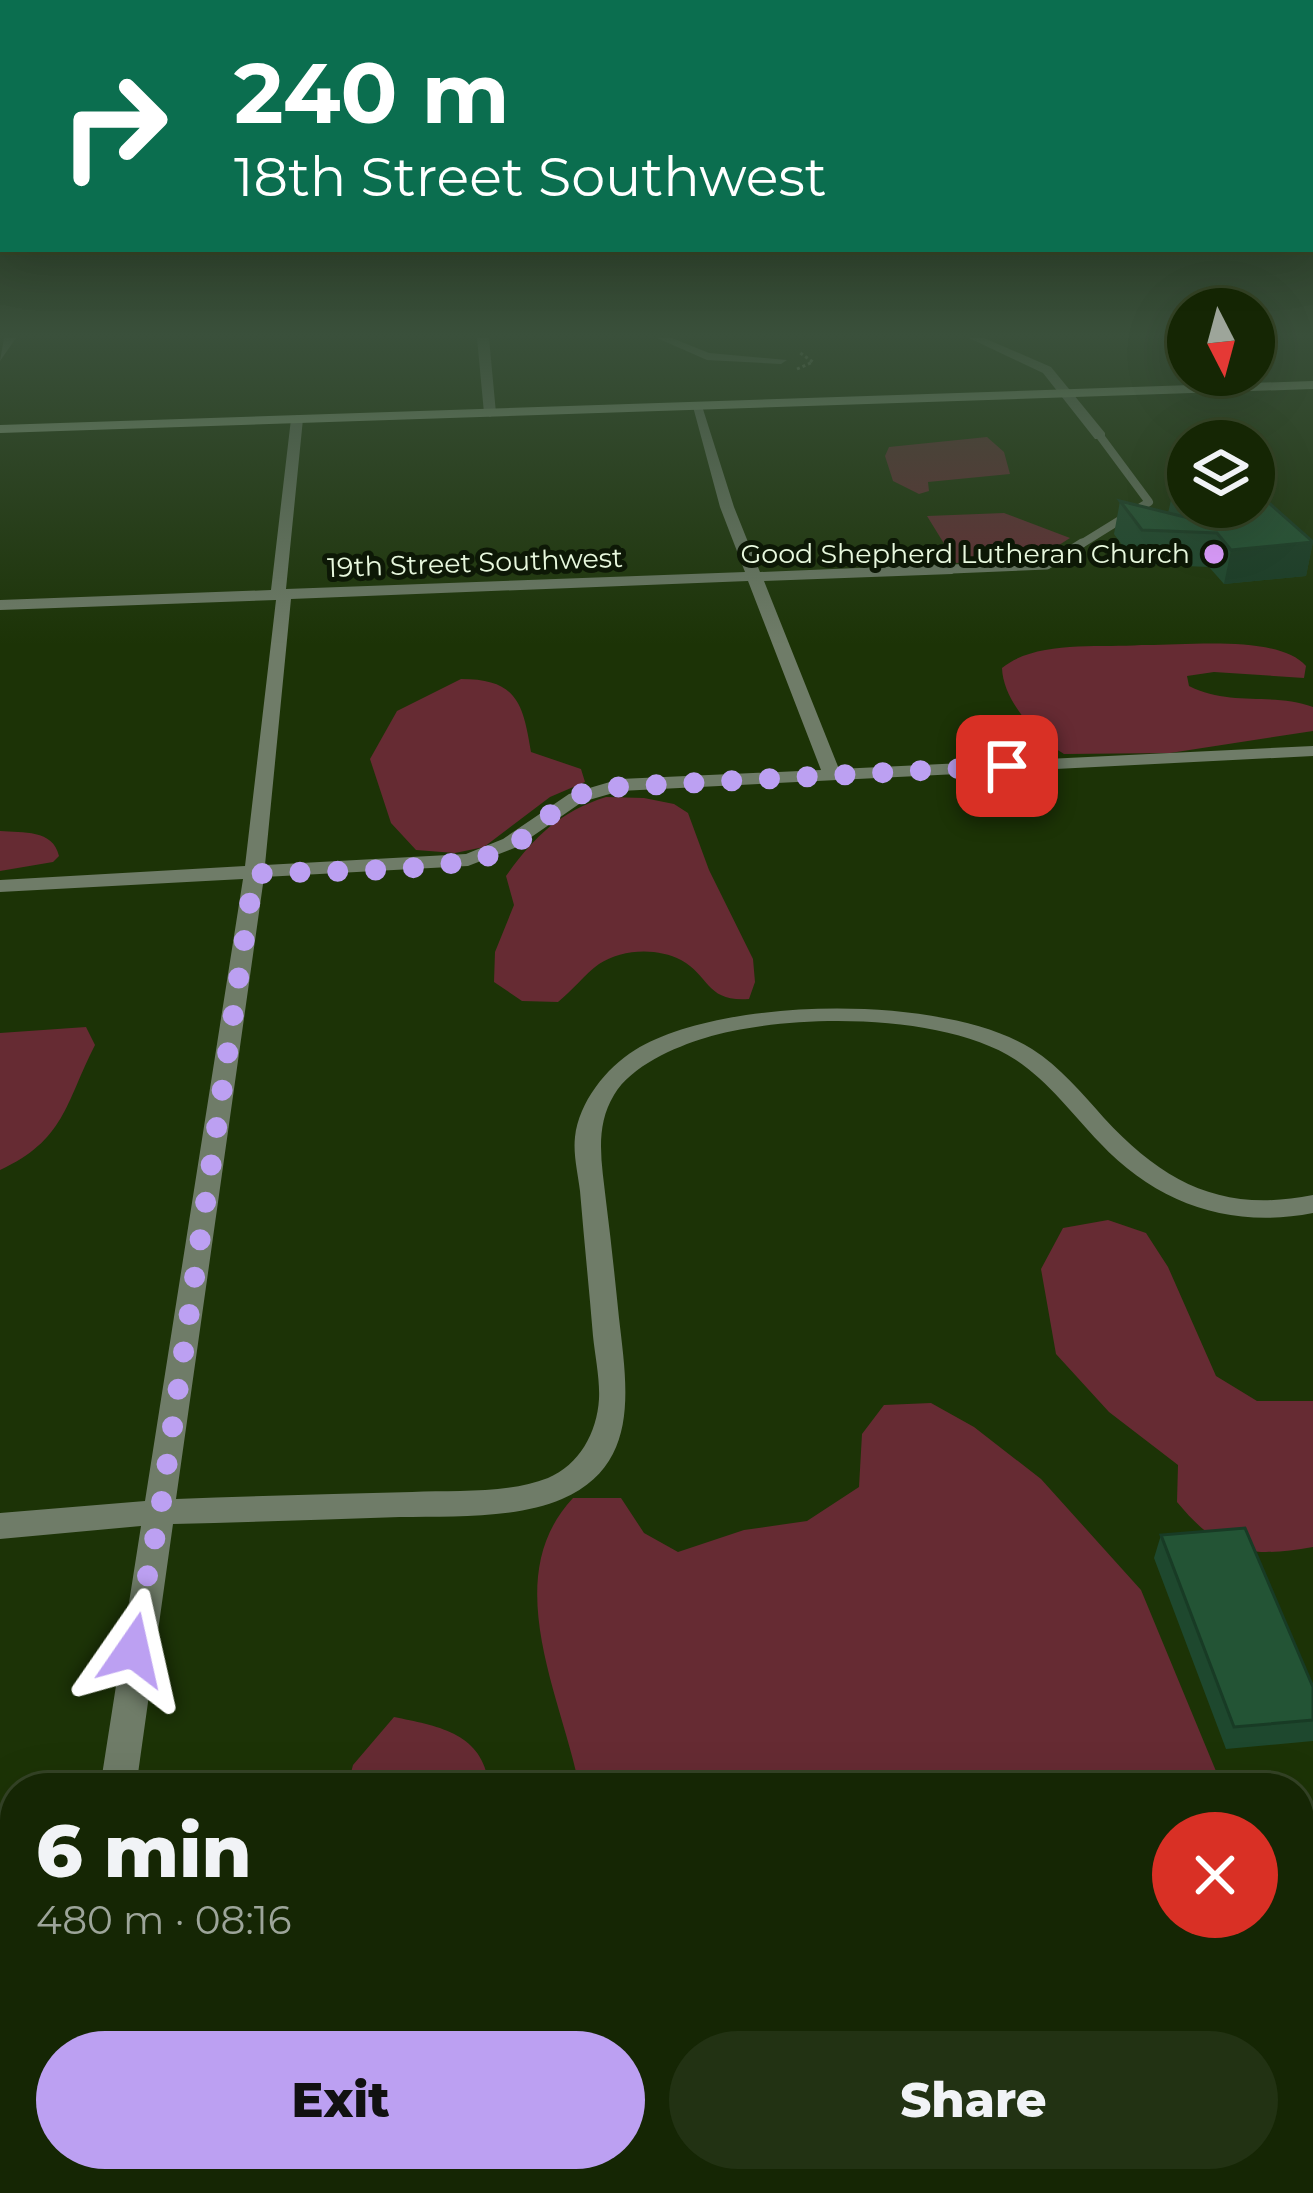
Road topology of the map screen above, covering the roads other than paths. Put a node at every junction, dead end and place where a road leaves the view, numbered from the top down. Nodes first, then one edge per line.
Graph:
1 (295, 440) edge
2 (707, 440) edge
3 (1103, 440) edge
4 (952, 569) joint
5 (756, 577) junction
6 (279, 594) junction
7 (0, 604) edge
8 (1313, 751) edge
9 (832, 775) junction
10 (254, 874) junction
11 (0, 886) edge
12 (1313, 1204) edge
13 (160, 1512) junction
14 (0, 1526) edge
15 (108, 1773) edge
16 (120, 1773) edge

1 - 6 street
2 - 5 street
3 - 4 lane
4 - 5 street, 19th Street Southwest
5 - 6 street, 19th Street Southwest
5 - 9 street
6 - 7 street, 19th Street Southwest
6 - 10 street
8 - 9 street
9 - 10 street
10 - 11 street
10 - 13 street
12 - 13 street
13 - 14 street
13 - 15 street
13 - 16 street

